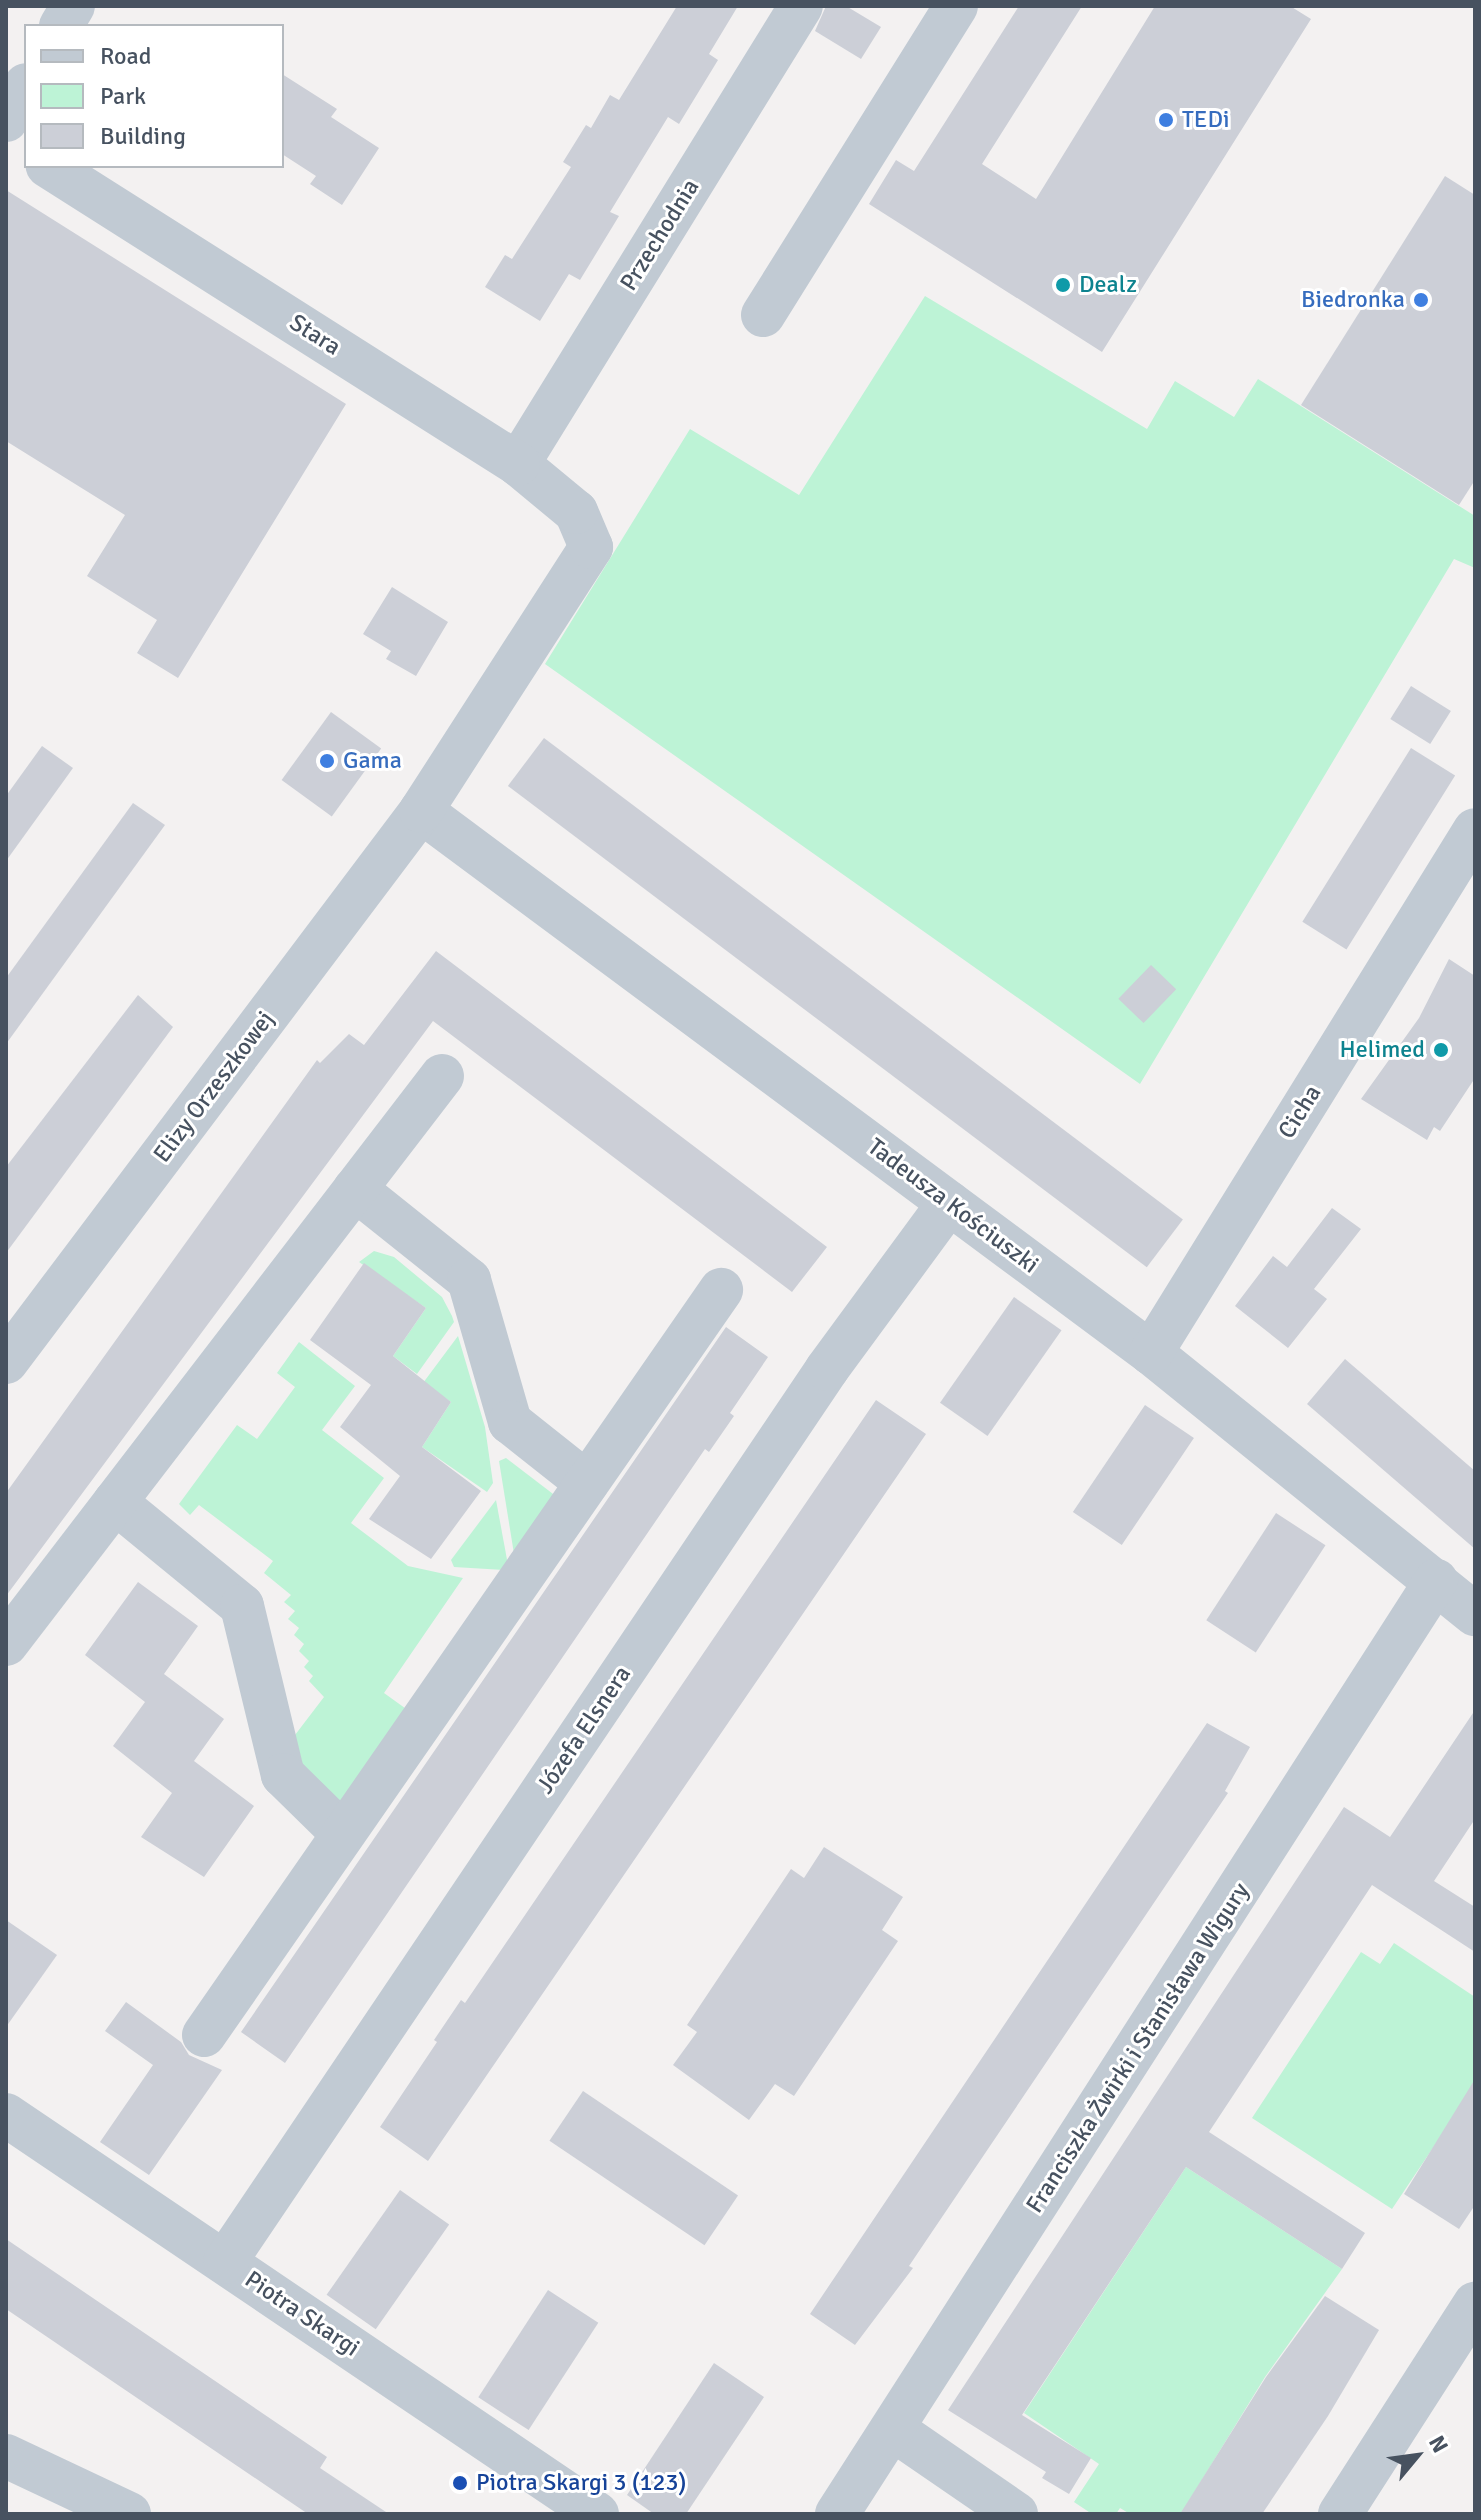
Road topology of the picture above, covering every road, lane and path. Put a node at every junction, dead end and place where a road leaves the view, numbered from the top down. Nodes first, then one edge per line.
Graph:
1 (73, 6) edge
2 (801, 6) edge
3 (956, 6) edge
4 (62, 24) edge
5 (24, 88) edge
6 (6, 120) edge
7 (6, 139) edge
8 (24, 151) edge
9 (51, 168) edge
10 (763, 315) dead end
11 (518, 464) junction
12 (421, 811) junction
13 (1475, 830) edge
14 (442, 1076) dead end
15 (355, 1189) junction
16 (949, 1203) junction
17 (721, 1290) dead end
18 (1151, 1353) junction
19 (6, 1362) edge
20 (587, 1483) junction
21 (115, 1502) junction
22 (1436, 1581) junction
23 (1475, 1614) edge
24 (6, 1644) edge
25 (343, 1834) junction
26 (204, 2035) dead end
27 (6, 2115) edge
28 (225, 2262) junction
29 (1475, 2304) edge
30 (894, 2430) junction
31 (6, 2456) edge
32 (129, 2514) edge
33 (597, 2514) edge
34 (837, 2514) edge
35 (1016, 2514) edge
36 (1340, 2514) edge

1 - 4 street
2 - 11 street, Przechodnia
3 - 10 street
5 - 6 street
7 - 8 street
9 - 11 street, Stara
11 - 12 street, Stara
12 - 16 street, Tadeusza Kościuszki
12 - 19 street, Elizy Orzeszkowej
13 - 18 street, Cicha
14 - 15 street
15 - 20 street
15 - 21 street
16 - 18 street, Tadeusza Kościuszki
16 - 28 street, Józefa Elsnera
17 - 20 street
18 - 22 street, Tadeusza Kościuszki
20 - 25 street
21 - 24 street
21 - 25 street
22 - 23 street, Tadeusza Kościuszki
22 - 30 street, Franciszka Żwirki i Stanisława Wigury
25 - 26 street
27 - 28 street, Piotra Skargi
28 - 33 street, Piotra Skargi
29 - 36 street
30 - 34 street, Franciszka Żwirki i Stanisława Wigury
30 - 35 street
31 - 32 street

